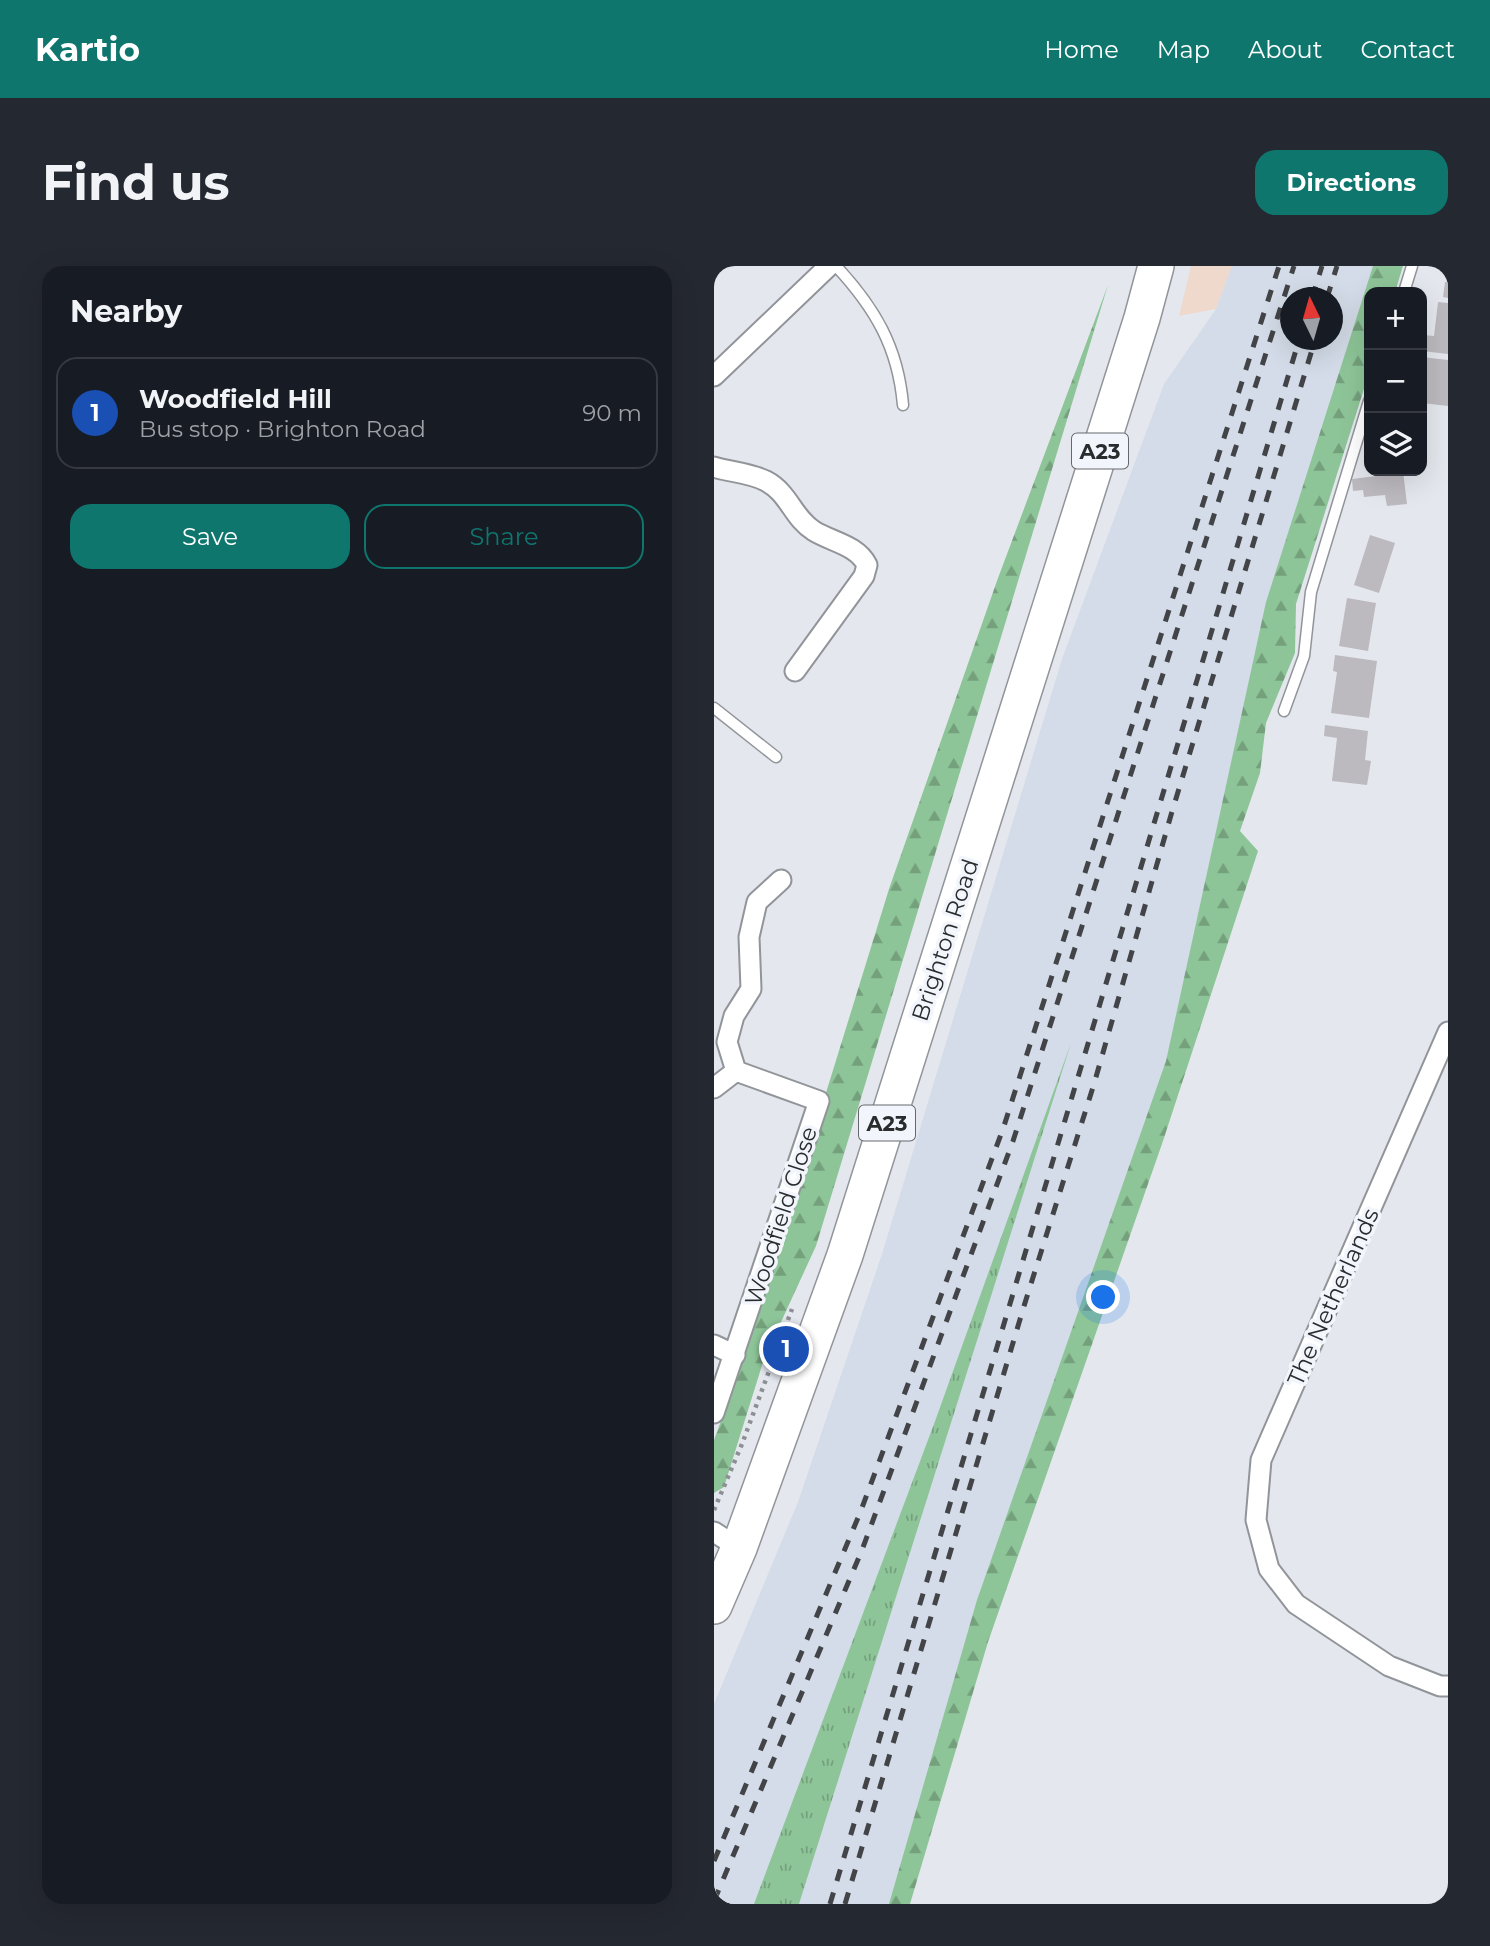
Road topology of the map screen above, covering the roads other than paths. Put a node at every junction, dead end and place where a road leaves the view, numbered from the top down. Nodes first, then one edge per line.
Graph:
1 (829, 266) edge
2 (836, 266) edge
3 (1156, 266) edge
4 (1412, 266) edge
5 (1406, 287) edge
6 (714, 376) edge
7 (904, 405) dead end
8 (1365, 413) edge
9 (714, 467) edge
10 (795, 671) dead end
11 (714, 708) edge
12 (1284, 711) dead end
13 (776, 757) dead end
14 (781, 880) dead end
15 (1448, 1032) edge
16 (736, 1071) junction
17 (714, 1088) edge
18 (714, 1345) edge
19 (735, 1355) junction
20 (714, 1413) edge
21 (726, 1540) edge
22 (714, 1606) edge
23 (1448, 1686) edge

1 - 6 street
2 - 7 lane
3 - 21 highway, Brighton Road / A23
4 - 5 lane
8 - 12 lane
9 - 10 street
11 - 13 lane
14 - 16 street
15 - 23 street, The Netherlands
16 - 17 street
16 - 19 street, Woodfield Close
18 - 19 street
19 - 20 street, Woodfield Close
21 - 22 highway, Brighton Road / A23

